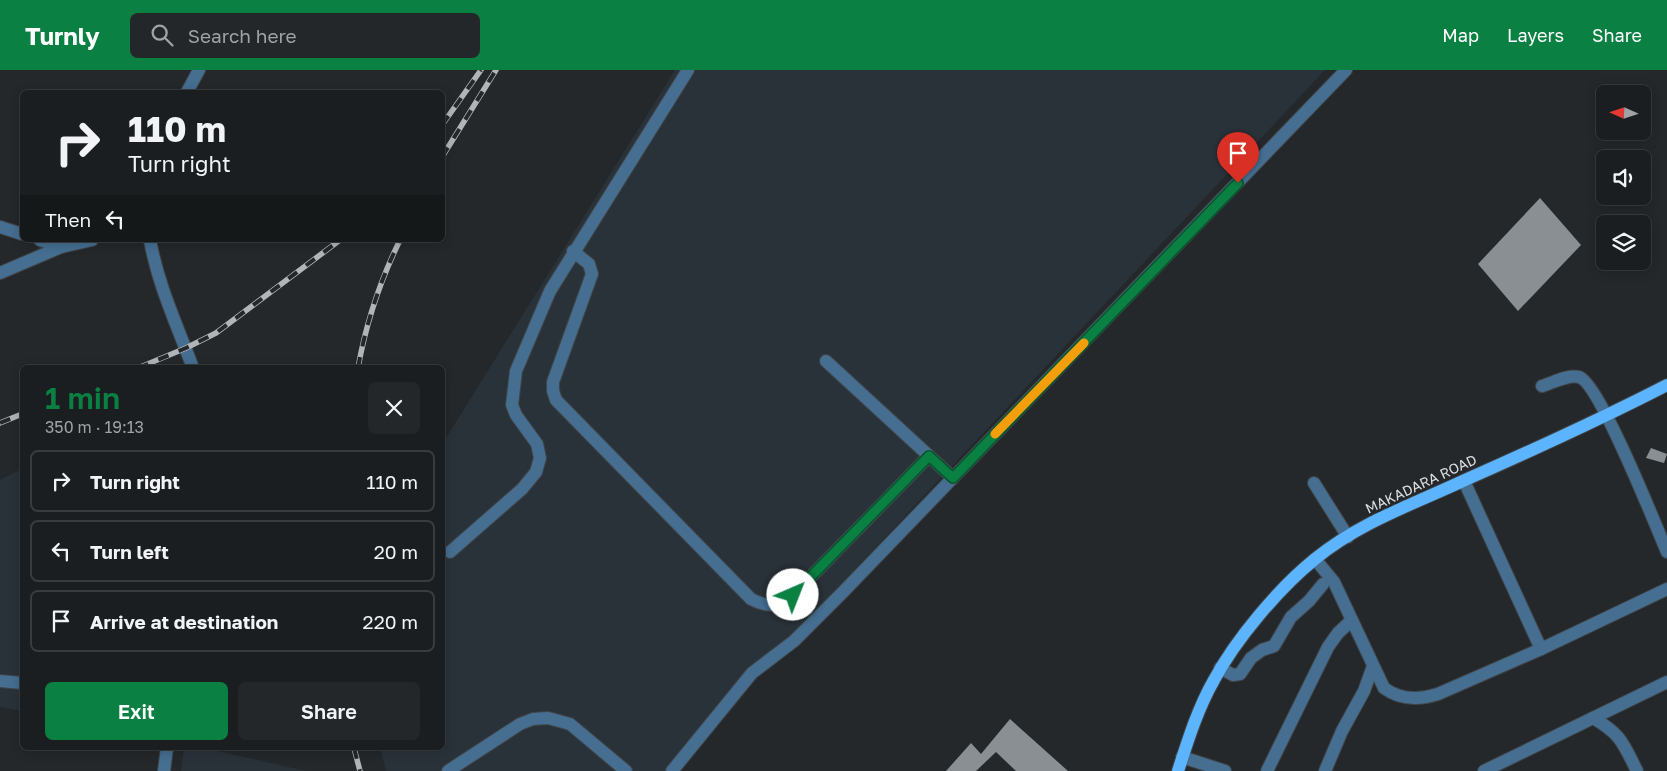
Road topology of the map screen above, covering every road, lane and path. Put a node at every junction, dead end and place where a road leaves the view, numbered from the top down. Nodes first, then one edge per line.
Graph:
1 (199, 70) edge
2 (688, 70) edge
3 (1346, 70) edge
4 (188, 90) edge
5 (0, 227) edge
6 (20, 233) edge
7 (46, 242) edge
8 (83, 242) edge
9 (150, 242) edge
10 (61, 247) junction
11 (573, 251) junction
12 (0, 273) edge
13 (826, 361) dead end
14 (192, 365) edge
15 (1667, 385) edge
16 (1542, 386) dead end
17 (1607, 416) junction
18 (929, 456) junction
19 (953, 478) junction
20 (1464, 481) junction
21 (1314, 483) dead end
22 (1348, 537) junction
23 (450, 552) dead end
24 (1667, 552) edge
25 (1315, 559) junction
26 (1323, 584) dead end
27 (1667, 590) edge
28 (1352, 620) junction
29 (1541, 649) junction
30 (1373, 666) junction
31 (1220, 668) junction
32 (0, 681) edge
33 (20, 683) edge
34 (1665, 687) edge
35 (1593, 718) junction
36 (167, 750) edge
37 (1182, 757) junction
38 (164, 771) edge
39 (448, 771) edge
40 (626, 771) edge
41 (672, 771) edge
42 (1178, 771) edge
43 (1225, 771) edge
44 (1266, 771) edge
45 (1325, 771) edge
46 (1484, 771) edge
47 (1637, 771) edge

1 - 4 street
2 - 11 street
3 - 19 street
5 - 6 street
7 - 10 street
8 - 10 street
9 - 14 street
10 - 12 street
11 - 18 street
11 - 23 street
13 - 18 street
15 - 17 main road, MAKADARA ROAD
16 - 17 street
17 - 20 main road, MAKADARA ROAD
17 - 24 street
18 - 19 street
19 - 41 street
20 - 22 main road, MAKADARA ROAD
20 - 29 street
21 - 22 street
22 - 25 main road, MAKADARA ROAD
25 - 28 street
25 - 31 main road, MAKADARA ROAD
26 - 31 street
27 - 29 street
28 - 30 street
28 - 44 street
29 - 30 street
30 - 45 street
31 - 37 main road, MAKADARA ROAD
32 - 33 street
34 - 35 street
35 - 46 street
35 - 47 street
36 - 38 street
37 - 42 main road, MAKADARA ROAD
37 - 43 street
39 - 40 street

